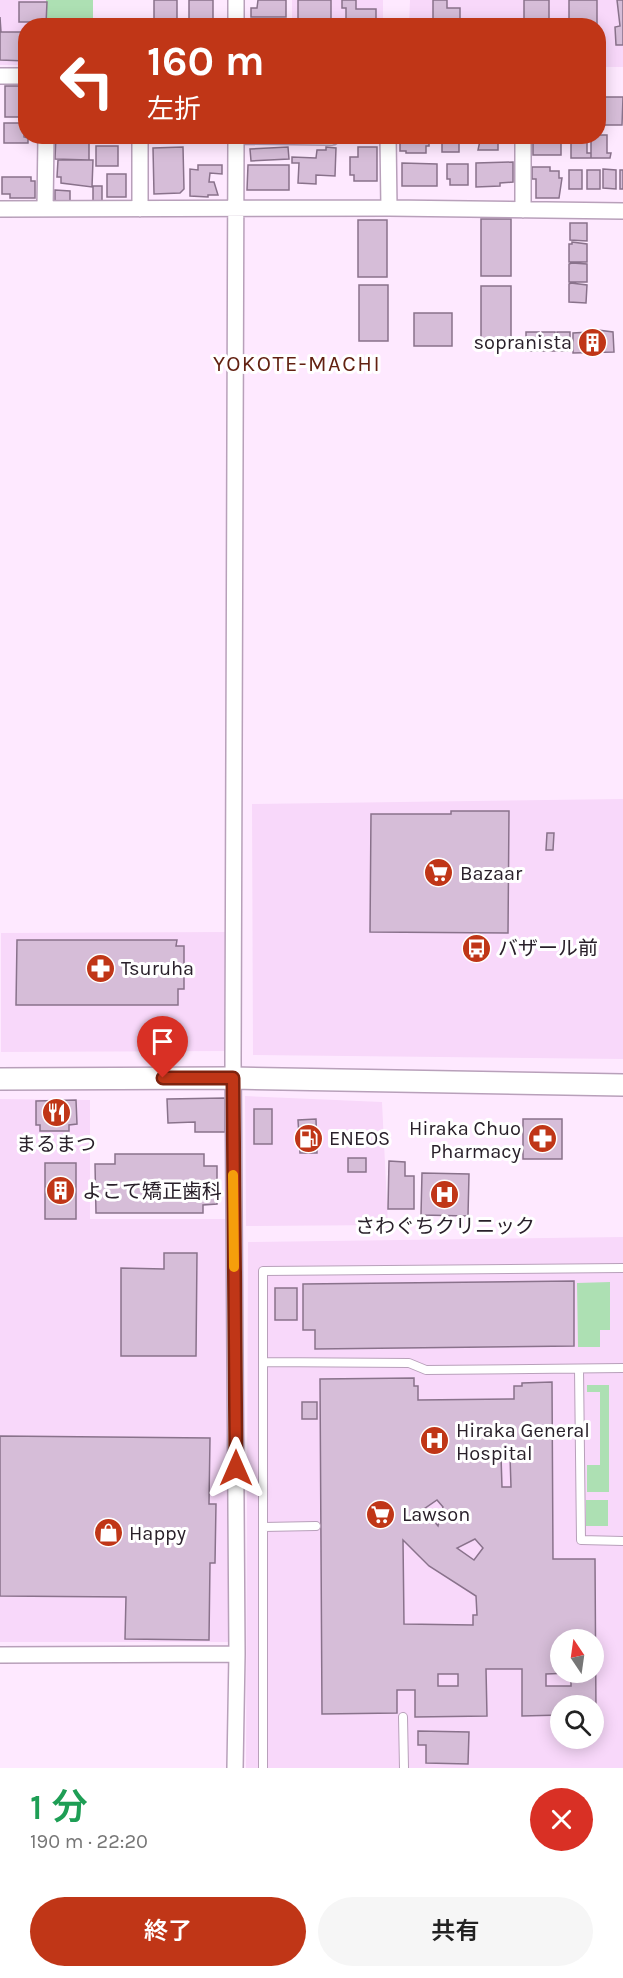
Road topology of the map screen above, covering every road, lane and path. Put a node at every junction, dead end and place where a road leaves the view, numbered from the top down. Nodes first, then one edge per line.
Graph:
1 (236, 0) edge
2 (236, 18) edge
3 (0, 76) edge
4 (18, 76) edge
5 (46, 144) edge
6 (140, 144) edge
7 (236, 144) edge
8 (388, 144) edge
9 (523, 144) edge
10 (236, 208) junction
11 (388, 208) junction
12 (0, 209) edge
13 (45, 209) junction
14 (140, 209) junction
15 (523, 210) junction
16 (623, 211) edge
17 (0, 1078) edge
18 (233, 1078) junction
19 (623, 1085) edge
20 (623, 1268) edge
21 (263, 1362) junction
22 (623, 1368) edge
23 (579, 1369) junction
24 (316, 1526) dead end
25 (263, 1527) junction
26 (623, 1540) edge
27 (237, 1654) junction
28 (0, 1655) edge
29 (403, 1717) dead end
30 (236, 1768) edge
31 (263, 1768) edge
32 (404, 1768) edge

1 - 2 street
3 - 4 street
5 - 13 street
6 - 14 street
7 - 10 street
8 - 11 street
9 - 15 street
10 - 11 street
10 - 14 street
10 - 18 street
11 - 15 street
12 - 13 street
13 - 14 street
15 - 16 street
17 - 18 street
18 - 19 street
18 - 27 street
20 - 21 lane
21 - 23 lane
21 - 25 lane
22 - 23 lane
23 - 26 lane
24 - 25 lane
25 - 31 lane
27 - 28 street
27 - 30 street
29 - 32 lane

